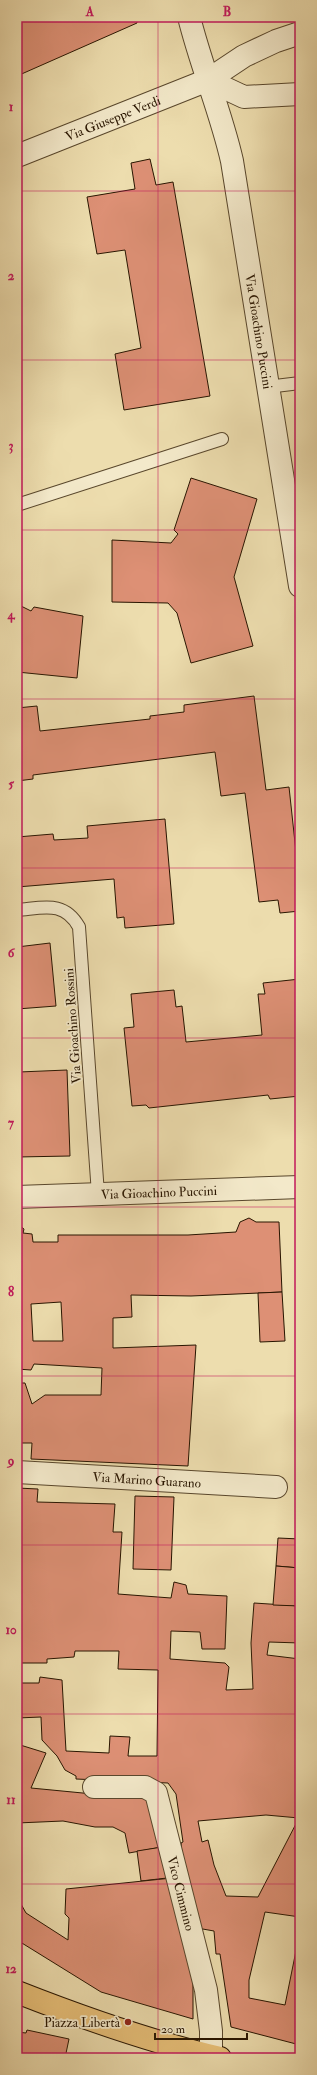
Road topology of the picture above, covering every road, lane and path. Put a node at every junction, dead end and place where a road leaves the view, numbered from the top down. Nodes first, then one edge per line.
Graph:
1 (189, 17) edge
2 (300, 33) edge
3 (208, 80) junction
4 (300, 94) edge
5 (17, 156) edge
6 (300, 384) edge
7 (267, 387) junction
8 (222, 439) dead end
9 (17, 505) edge
10 (300, 586) edge
11 (17, 910) edge
12 (300, 1187) edge
13 (98, 1194) junction
14 (17, 1196) edge
15 (17, 1472) edge
16 (276, 1487) dead end
17 (94, 1787) dead end
18 (17, 1992) edge
19 (205, 2056) edge

1 - 3 street, Via Gioachino Puccini
2 - 3 street, Via Giuseppe Verdi
3 - 4 street
3 - 5 street, Via Giuseppe Verdi
3 - 7 street, Via Gioachino Puccini
6 - 7 lane
7 - 10 street, Via Gioachino Puccini
8 - 9 lane
11 - 13 lane, Via Gioachino Rossini
12 - 13 street, Via Gioachino Puccini
13 - 14 street, Via Gioachino Puccini
15 - 16 street, Via Marino Guarano
17 - 19 street, Vico Cimmino
18 - 19 main road

